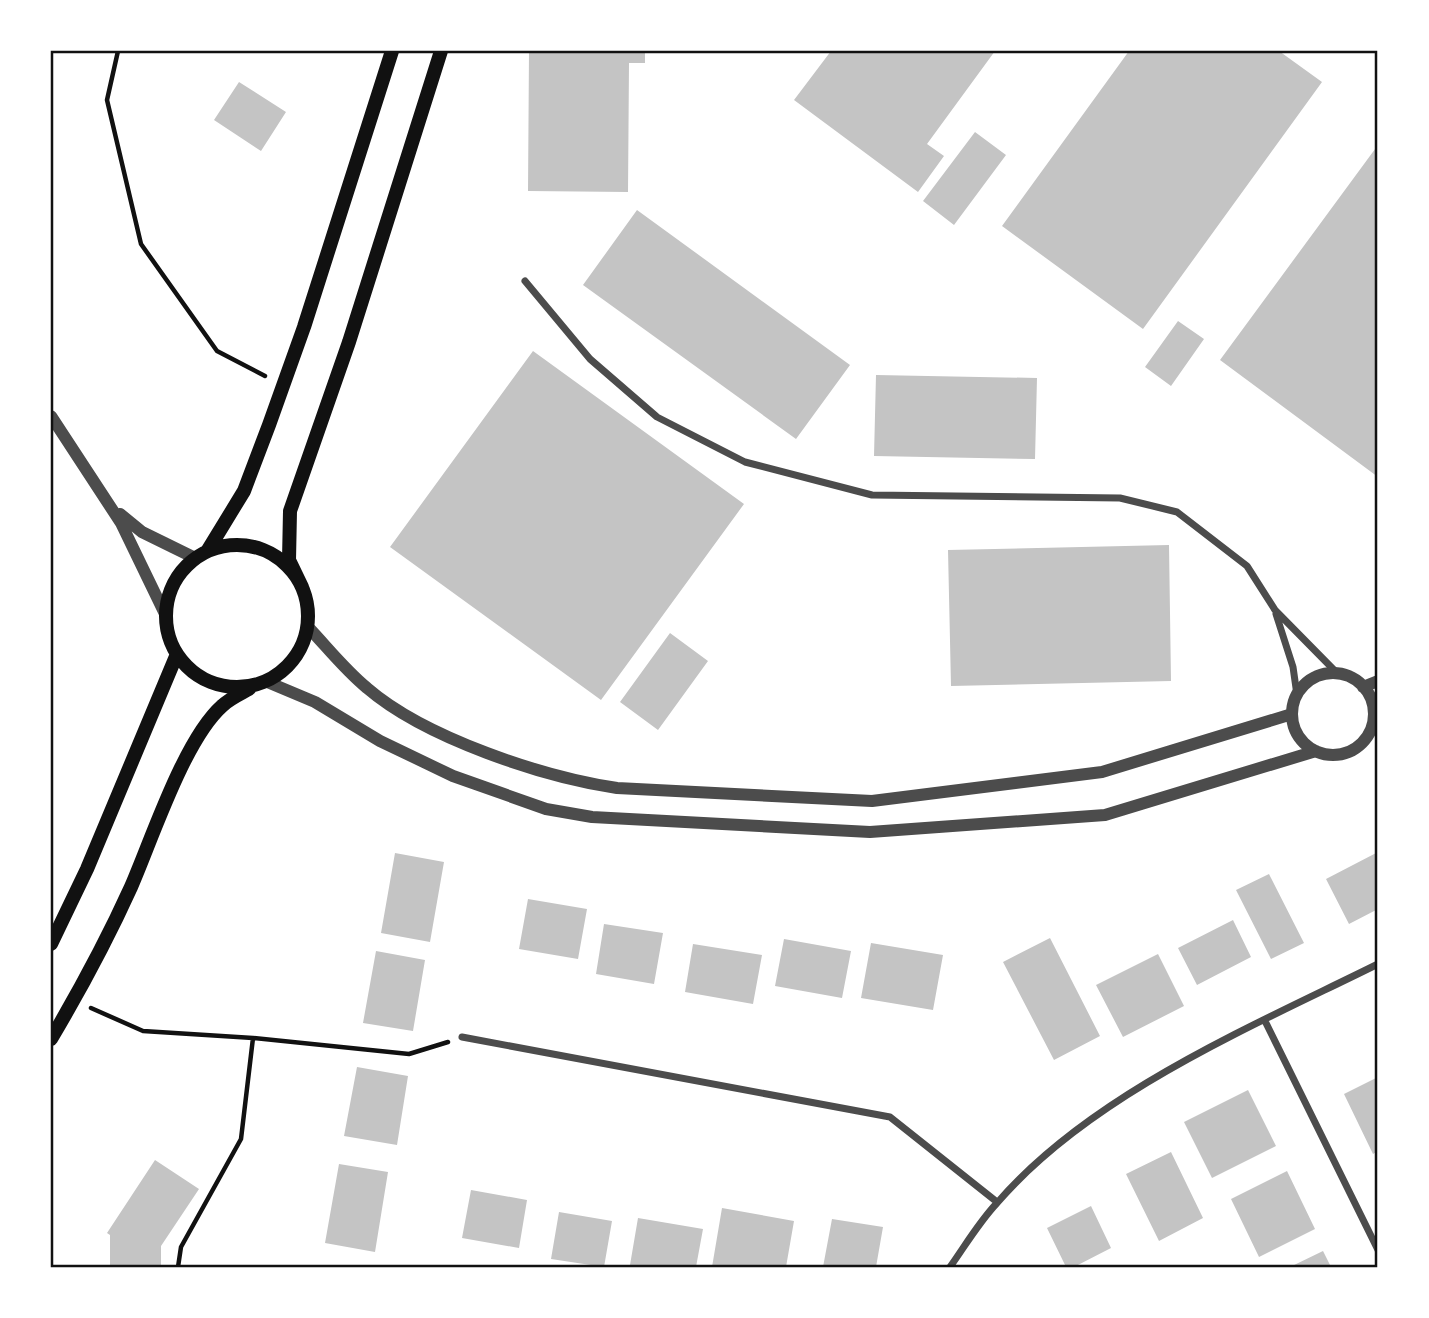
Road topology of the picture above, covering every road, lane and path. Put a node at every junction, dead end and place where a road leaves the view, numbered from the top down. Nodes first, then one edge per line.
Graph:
1 (117, 51) edge
2 (392, 51) edge
3 (441, 51) edge
4 (525, 281) dead end
5 (283, 385) junction
6 (51, 416) edge
7 (111, 507) junction
8 (201, 554) junction
9 (302, 587) junction
10 (1275, 610) junction
11 (165, 614) junction
12 (308, 627) junction
13 (177, 654) junction
14 (1338, 674) junction
15 (1378, 681) edge
16 (260, 683) junction
17 (1363, 687) junction
18 (1297, 695) junction
19 (1292, 715) junction
20 (1376, 718) edge
21 (1316, 751) junction
22 (51, 944) edge
23 (1378, 964) edge
24 (74, 1000) junction
25 (1265, 1021) junction
26 (462, 1037) joint
27 (253, 1038) junction
28 (51, 1039) edge
29 (997, 1202) junction
30 (1378, 1250) edge
31 (178, 1267) edge
32 (950, 1267) edge

1 - 5 path
2 - 5 main road
3 - 9 main road
4 - 10 street
5 - 8 main road
6 - 7 street
7 - 8 street
7 - 11 street
8 - 9 main road
8 - 11 main road
9 - 12 main road
10 - 14 street
10 - 18 street
11 - 13 main road
12 - 16 main road
12 - 19 street
13 - 16 main road
13 - 22 main road
14 - 17 street
14 - 18 street
15 - 17 street
16 - 21 street
16 - 24 main road
17 - 20 street
18 - 19 street
19 - 21 street
20 - 21 street
23 - 25 street
24 - 27 path
24 - 28 main road
25 - 29 street
25 - 30 street
26 - 27 path
26 - 29 street
27 - 31 path
29 - 32 street

